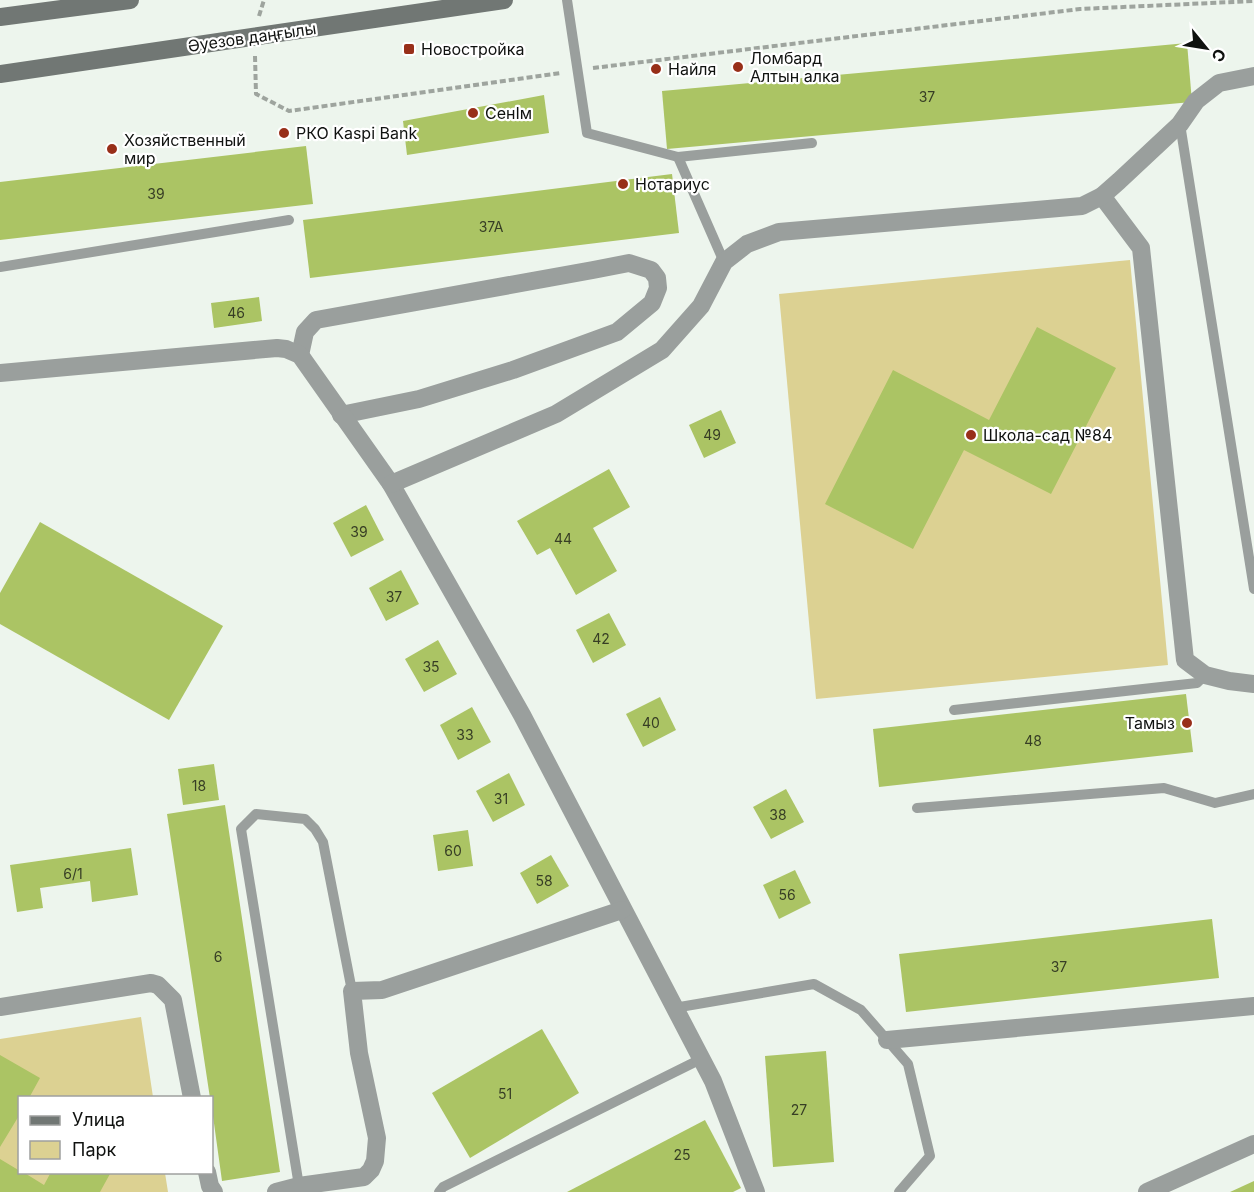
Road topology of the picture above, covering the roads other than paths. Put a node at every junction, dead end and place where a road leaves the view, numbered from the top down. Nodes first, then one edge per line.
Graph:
1 (130, 0) edge
2 (504, 0) edge
3 (567, 0) edge
4 (0, 18) edge
5 (0, 74) edge
6 (1254, 76) edge
7 (1180, 124) junction
8 (812, 143) dead end
9 (678, 157) junction
10 (1101, 196) junction
11 (289, 220) dead end
12 (724, 262) junction
13 (0, 267) edge
14 (300, 356) junction
15 (0, 373) edge
16 (341, 415) junction
17 (391, 484) junction
18 (1254, 589) edge
19 (1205, 675) junction
20 (1254, 684) edge
21 (954, 710) dead end
22 (1254, 794) edge
23 (917, 808) dead end
24 (622, 910) junction
25 (352, 991) junction
26 (0, 1002) edge
27 (1254, 1006) edge
28 (0, 1007) edge
29 (674, 1008) junction
30 (887, 1040) junction
31 (701, 1059) junction
32 (192, 1096) edge
33 (1254, 1144) edge
34 (207, 1174) edge
35 (299, 1186) junction
36 (214, 1192) edge
37 (276, 1192) edge
38 (439, 1192) edge
39 (756, 1192) edge
40 (899, 1192) edge
41 (1148, 1192) edge

1 - 4 main road
2 - 5 main road, Әуезов даңғылы
3 - 9 lane
6 - 7 street
7 - 10 street
7 - 18 lane
8 - 9 lane
9 - 12 lane
10 - 12 street
10 - 19 street
11 - 13 lane
12 - 17 street
14 - 15 street
14 - 16 street
14 - 16 street
16 - 17 street
17 - 24 street
19 - 20 street
19 - 21 lane
22 - 23 lane
24 - 25 street
24 - 29 street
25 - 35 street
25 - 35 lane
26 - 28 street
27 - 30 street
28 - 32 street
29 - 30 lane
29 - 31 street
30 - 40 lane
31 - 38 lane
31 - 39 street
33 - 41 street
34 - 36 street
35 - 37 street

